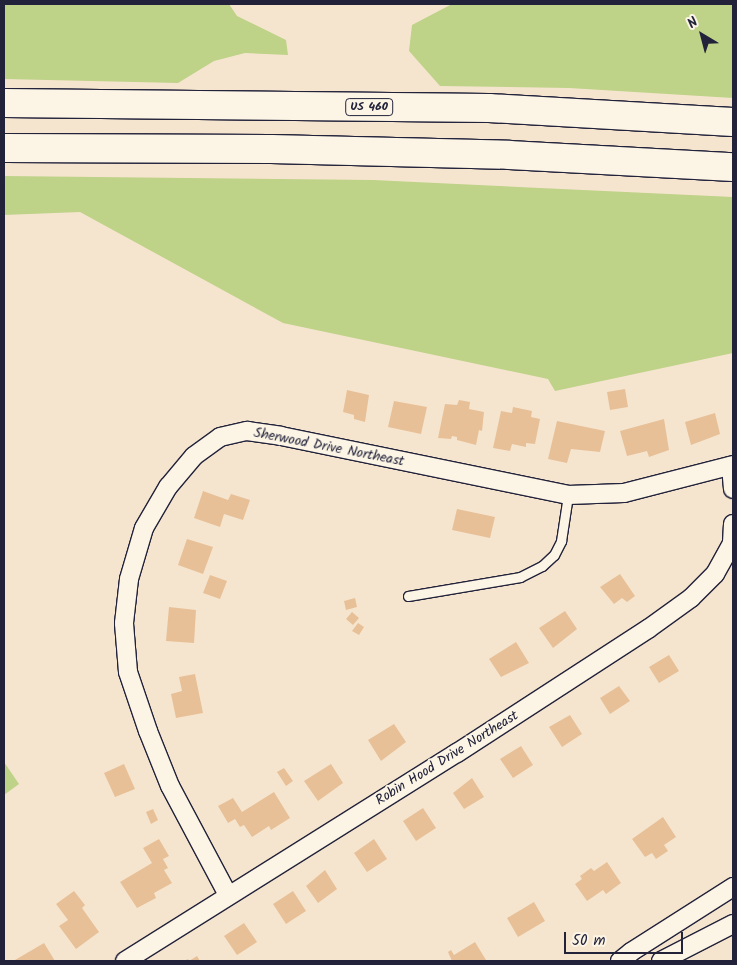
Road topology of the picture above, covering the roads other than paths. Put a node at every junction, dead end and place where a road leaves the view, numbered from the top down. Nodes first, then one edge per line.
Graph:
1 (4, 103) edge
2 (733, 122) edge
3 (4, 148) edge
4 (733, 167) edge
5 (732, 466) edge
6 (733, 489) edge
7 (568, 495) junction
8 (733, 524) edge
9 (408, 596) dead end
10 (733, 887) edge
11 (228, 895) junction
12 (733, 924) edge
13 (125, 961) edge
14 (620, 961) edge
15 (661, 961) edge

1 - 2 highway, US 460
3 - 4 highway
5 - 6 street
5 - 7 street, Sherwood Drive Northeast
7 - 9 lane
7 - 11 street, Sherwood Drive Northeast
8 - 11 street, Robin Hood Drive Northeast
10 - 14 street
11 - 13 street, Robin Hood Drive Northeast
12 - 15 street

